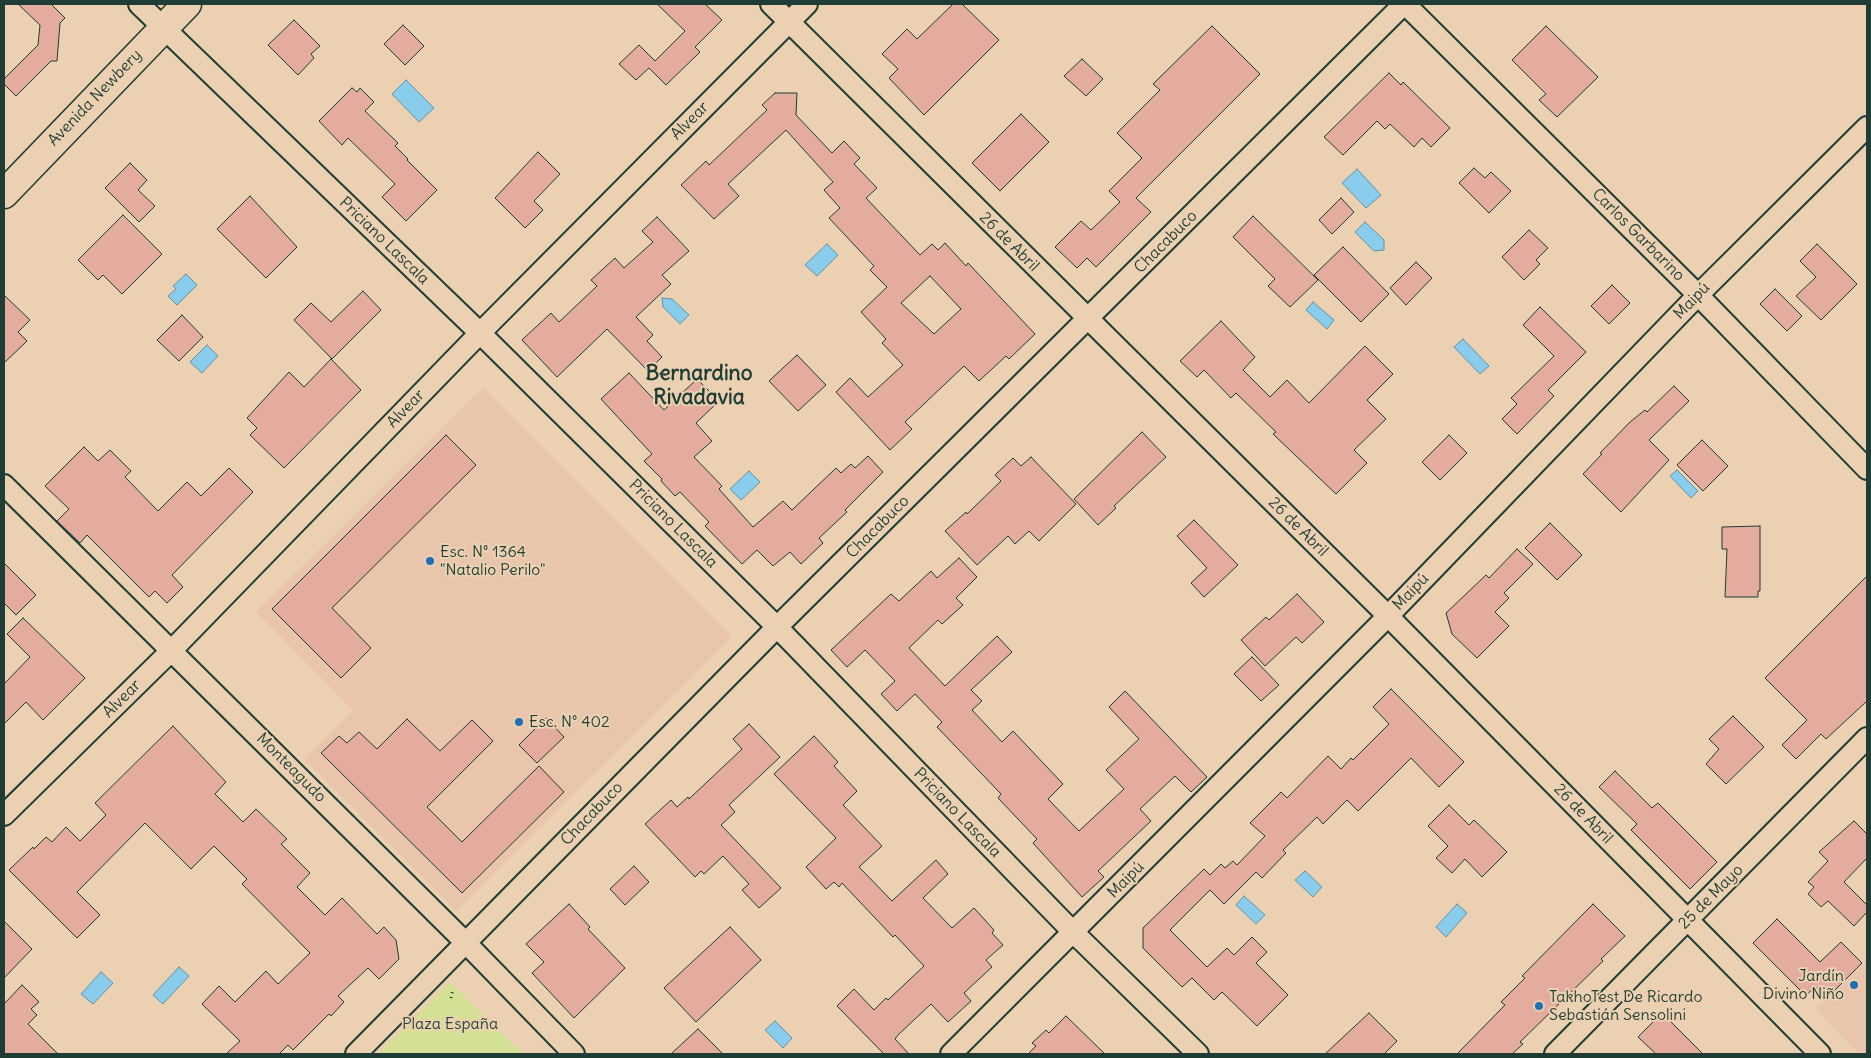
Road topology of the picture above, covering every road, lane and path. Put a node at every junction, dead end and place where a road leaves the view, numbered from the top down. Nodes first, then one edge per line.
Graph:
1 (139, 4) edge
2 (187, 4) edge
3 (771, 4) edge
4 (808, 4) edge
5 (1405, 4) edge
6 (789, 22) junction
7 (163, 28) junction
8 (1867, 127) edge
9 (4, 194) edge
10 (1698, 295) junction
11 (1087, 320) junction
12 (480, 333) junction
13 (1867, 469) edge
14 (4, 484) edge
15 (1388, 616) junction
16 (777, 627) junction
17 (172, 650) junction
18 (1867, 738) edge
19 (4, 815) edge
20 (1687, 921) junction
21 (1073, 932) junction
22 (466, 942) junction
23 (356, 1054) edge
24 (574, 1054) edge
25 (951, 1054) edge
26 (1198, 1054) edge
27 (1555, 1054) edge
28 (1820, 1054) edge

1 - 7 street, Priciano Lascala
2 - 7 main road, Avenida Newbery
3 - 6 street, 26 de Abril
4 - 6 street, Alvear
5 - 10 street, Carlos Garbarino
5 - 11 street, Chacabuco
6 - 11 street, 26 de Abril
6 - 12 street, Alvear
7 - 9 main road, Avenida Newbery
7 - 12 street, Priciano Lascala
8 - 10 street, Maipú
10 - 13 street, Carlos Garbarino
10 - 15 street, Maipú
11 - 15 street, 26 de Abril
11 - 16 street, Chacabuco
12 - 16 street, Priciano Lascala
12 - 17 street, Alvear
14 - 17 street, Monteagudo
15 - 20 street, 26 de Abril
15 - 21 street, Maipú
16 - 21 street, Priciano Lascala
16 - 22 street, Chacabuco
17 - 19 street, Alvear
17 - 22 street, Monteagudo
18 - 20 street, 25 de Mayo
20 - 27 street, 25 de Mayo
20 - 28 street, 26 de Abril
21 - 25 street, Maipú
21 - 26 street, Priciano Lascala
22 - 23 street, Chacabuco
22 - 24 street, Monteagudo

